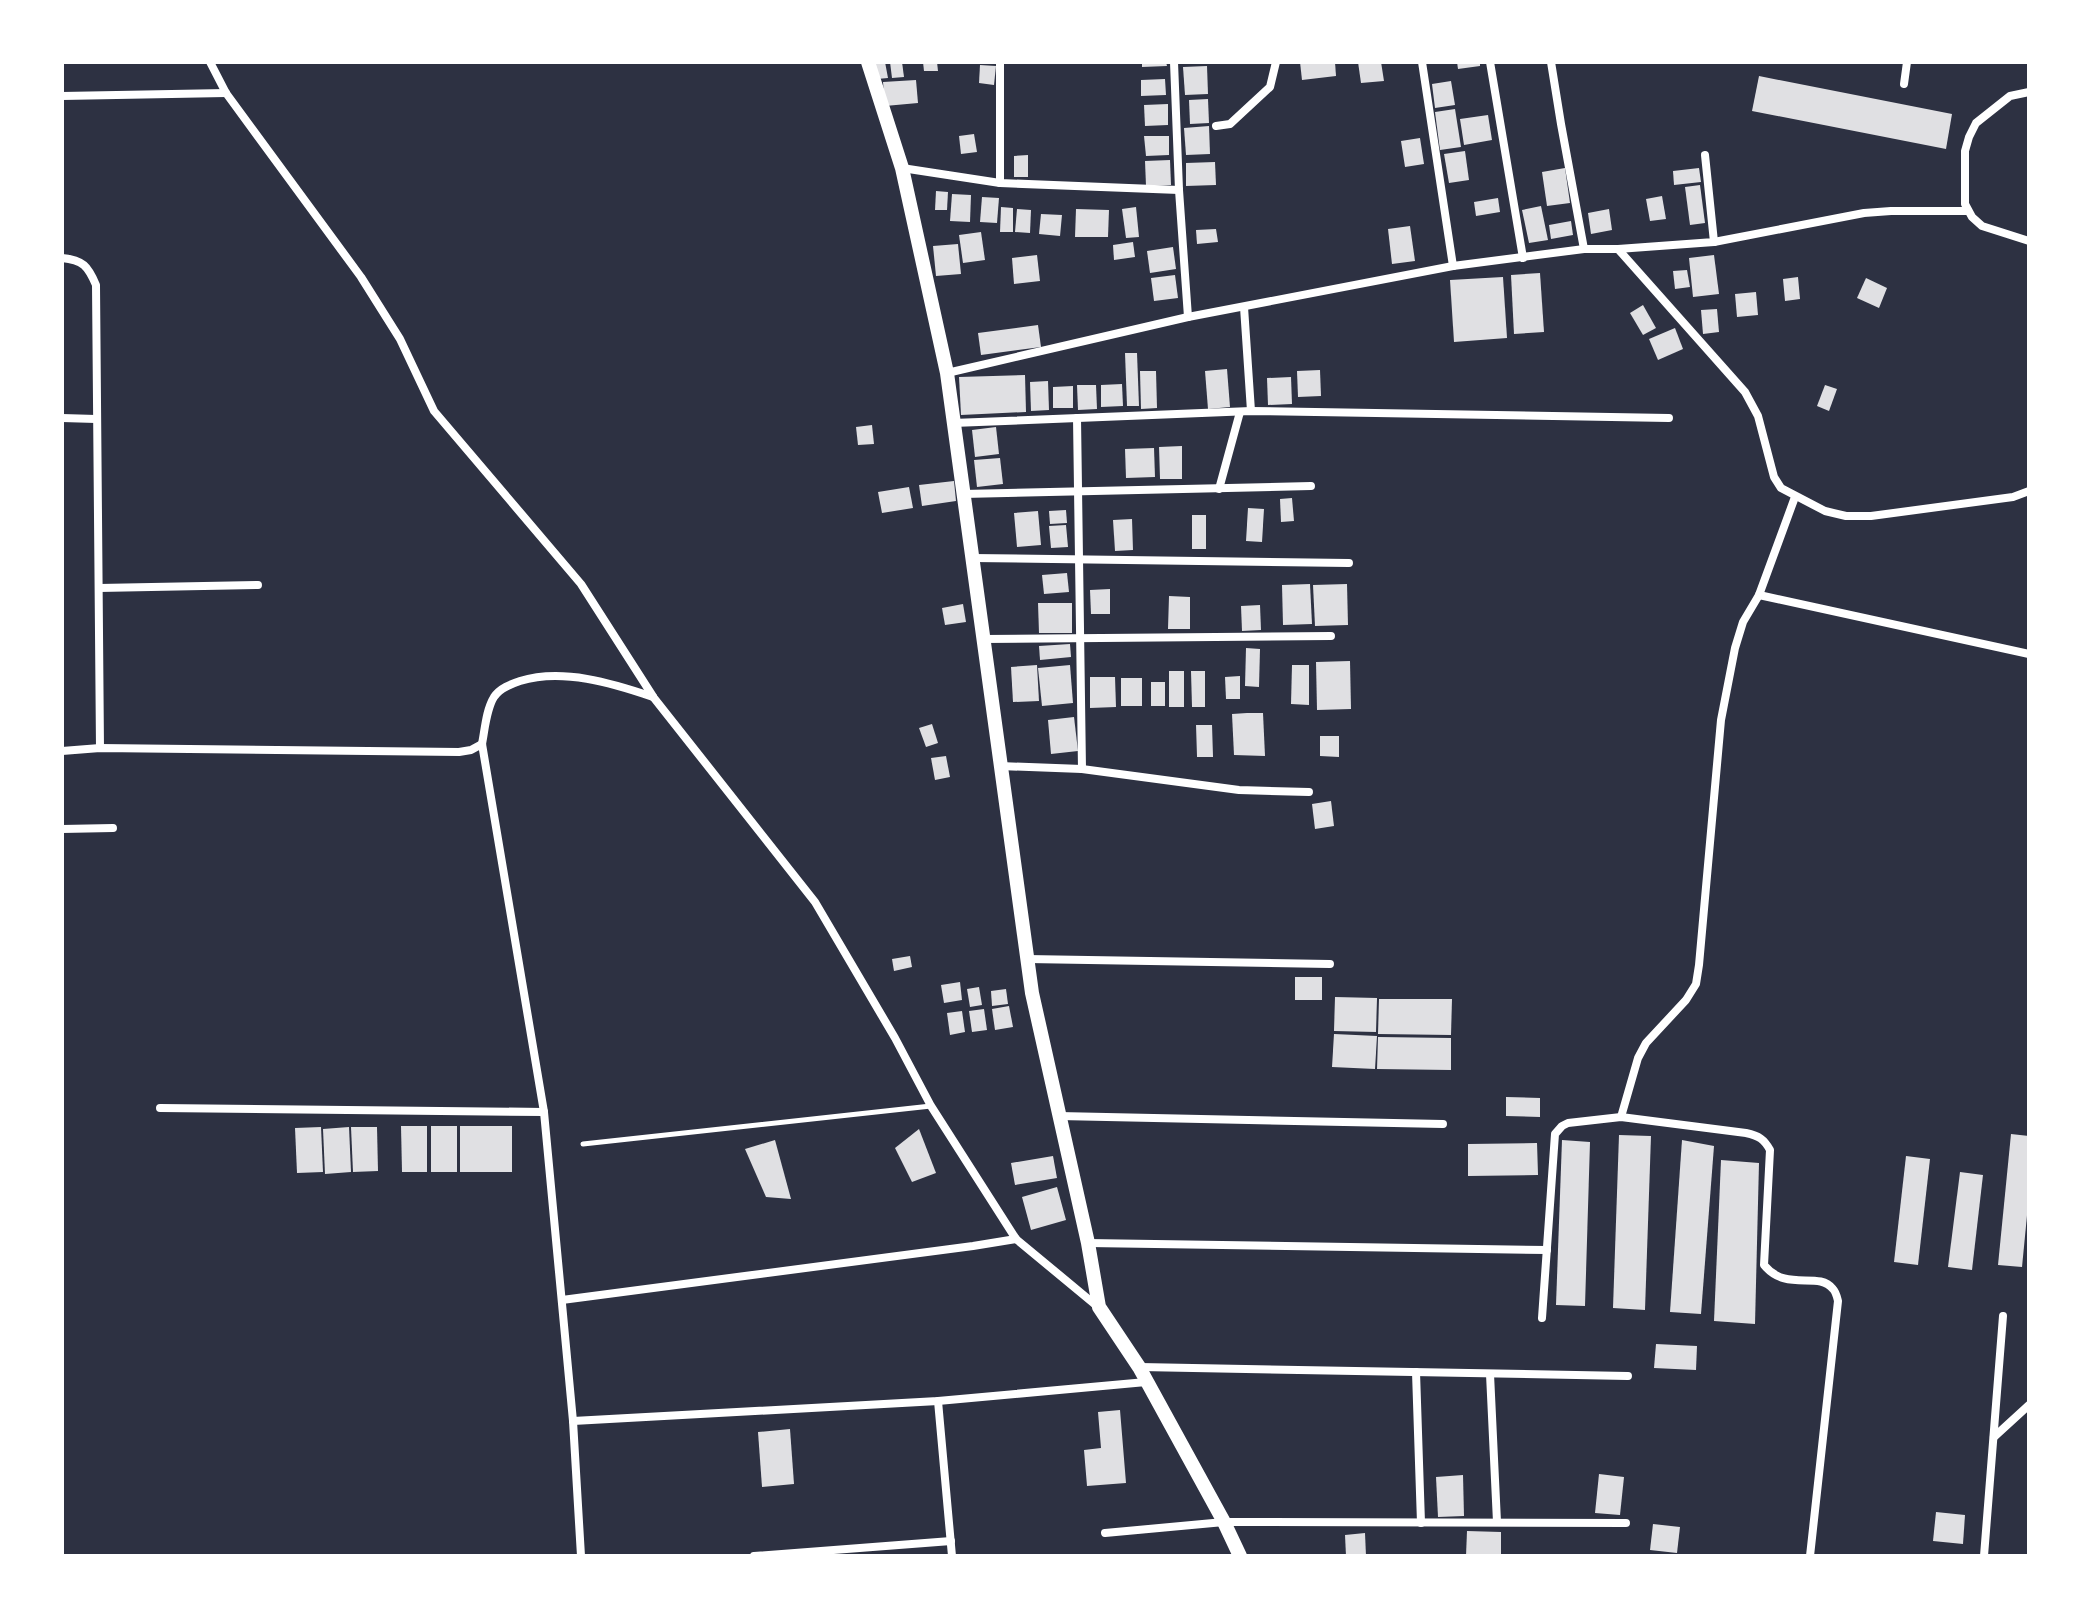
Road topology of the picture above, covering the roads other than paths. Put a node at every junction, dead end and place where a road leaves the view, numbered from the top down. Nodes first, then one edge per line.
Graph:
1 (210, 62) edge
2 (868, 62) edge
3 (1000, 62) edge
4 (1174, 62) edge
5 (1276, 62) edge
6 (1422, 62) edge
7 (1490, 62) edge
8 (1551, 62) edge
9 (1907, 62) edge
10 (1904, 84) dead end
11 (2029, 92) edge
12 (226, 93) junction
13 (62, 96) edge
14 (1216, 126) dead end
15 (1705, 155) dead end
16 (902, 168) junction
17 (1000, 183) junction
18 (1179, 190) junction
19 (1968, 211) junction
20 (2029, 241) edge
21 (1714, 242) junction
22 (1584, 249) junction
23 (1618, 249) junction
24 (62, 258) edge
25 (1523, 258) junction
26 (1453, 266) junction
27 (1244, 307) junction
28 (1188, 317) junction
29 (947, 373) junction
30 (1251, 411) junction
31 (1240, 412) junction
32 (62, 418) edge
33 (1077, 418) junction
34 (1669, 418) dead end
35 (96, 419) junction
36 (953, 423) junction
37 (1311, 486) dead end
38 (1219, 489) junction
39 (2029, 491) edge
40 (1080, 492) junction
41 (963, 494) junction
42 (1795, 497) junction
43 (972, 558) junction
44 (1079, 559) junction
45 (1349, 563) dead end
46 (258, 585) dead end
47 (99, 588) junction
48 (1759, 595) junction
49 (1331, 636) dead end
50 (1080, 638) junction
51 (983, 639) junction
52 (2029, 654) edge
53 (654, 698) junction
54 (482, 744) junction
55 (100, 748) junction
56 (62, 751) edge
57 (1000, 766) junction
58 (1082, 769) junction
59 (1309, 792) dead end
60 (113, 828) dead end
61 (62, 829) edge
62 (1027, 959) junction
63 (1330, 964) dead end
64 (931, 1106) junction
65 (160, 1108) dead end
66 (544, 1112) junction
67 (1059, 1116) junction
68 (1621, 1117) junction
69 (1443, 1124) dead end
70 (583, 1144) dead end
71 (1016, 1239) junction
72 (1088, 1243) junction
73 (1547, 1250) junction
74 (562, 1300) junction
75 (1099, 1307) junction
76 (2003, 1316) dead end
77 (1542, 1318) dead end
78 (1139, 1367) junction
79 (1416, 1372) junction
80 (1490, 1374) junction
81 (1628, 1376) dead end
82 (1146, 1382) junction
83 (938, 1401) junction
84 (2029, 1405) edge
85 (573, 1421) junction
86 (1993, 1437) junction
87 (1224, 1522) junction
88 (1497, 1522) junction
89 (1421, 1523) junction
90 (1626, 1523) dead end
91 (1105, 1533) dead end
92 (951, 1541) junction
93 (581, 1556) edge
94 (754, 1556) edge
95 (952, 1556) edge
96 (1240, 1556) edge
97 (1810, 1556) edge
98 (1984, 1556) edge

1 - 12 street
2 - 16 street
3 - 17 street
4 - 18 street
5 - 14 street
6 - 26 street
7 - 25 street
8 - 22 street
9 - 10 street
11 - 19 street
12 - 13 street
12 - 53 street
15 - 21 street
16 - 17 street
16 - 29 street
17 - 18 street
18 - 28 street
19 - 20 street
19 - 21 street
21 - 23 street
22 - 23 street
22 - 25 street
23 - 42 street
24 - 35 street
25 - 26 street
26 - 27 street
27 - 28 street
27 - 30 street
28 - 29 street
29 - 36 street
30 - 31 street
30 - 34 street
31 - 33 street
31 - 38 street
32 - 35 street
33 - 36 street
33 - 40 street
35 - 47 street
36 - 41 street
37 - 38 street
38 - 40 street
39 - 42 street
40 - 41 street
40 - 44 street
41 - 43 street
42 - 48 street
43 - 44 street
43 - 51 street
44 - 45 street
44 - 50 street
46 - 47 street
47 - 55 street
48 - 52 street
48 - 68 street
49 - 50 street
50 - 51 street
50 - 58 street
51 - 57 street
53 - 54 street
53 - 64 street
54 - 55 street
54 - 66 street
55 - 56 street
57 - 58 street
57 - 62 street
58 - 59 street
60 - 61 street
62 - 63 street
62 - 67 street
64 - 70 lane
64 - 71 street
65 - 66 street
66 - 74 street
67 - 69 street
67 - 72 street
68 - 73 street
68 - 97 street
71 - 74 street
71 - 75 street
72 - 73 street
72 - 75 street
73 - 77 street
74 - 85 street
75 - 78 street
76 - 86 street
78 - 79 street
78 - 82 street
79 - 80 street
79 - 89 street
80 - 81 street
80 - 88 street
82 - 83 street
82 - 87 street
83 - 85 street
83 - 92 street
84 - 86 street
85 - 93 street
86 - 98 street
87 - 89 street
87 - 91 street
87 - 96 street
88 - 89 street
88 - 90 street
92 - 94 street
92 - 95 street

